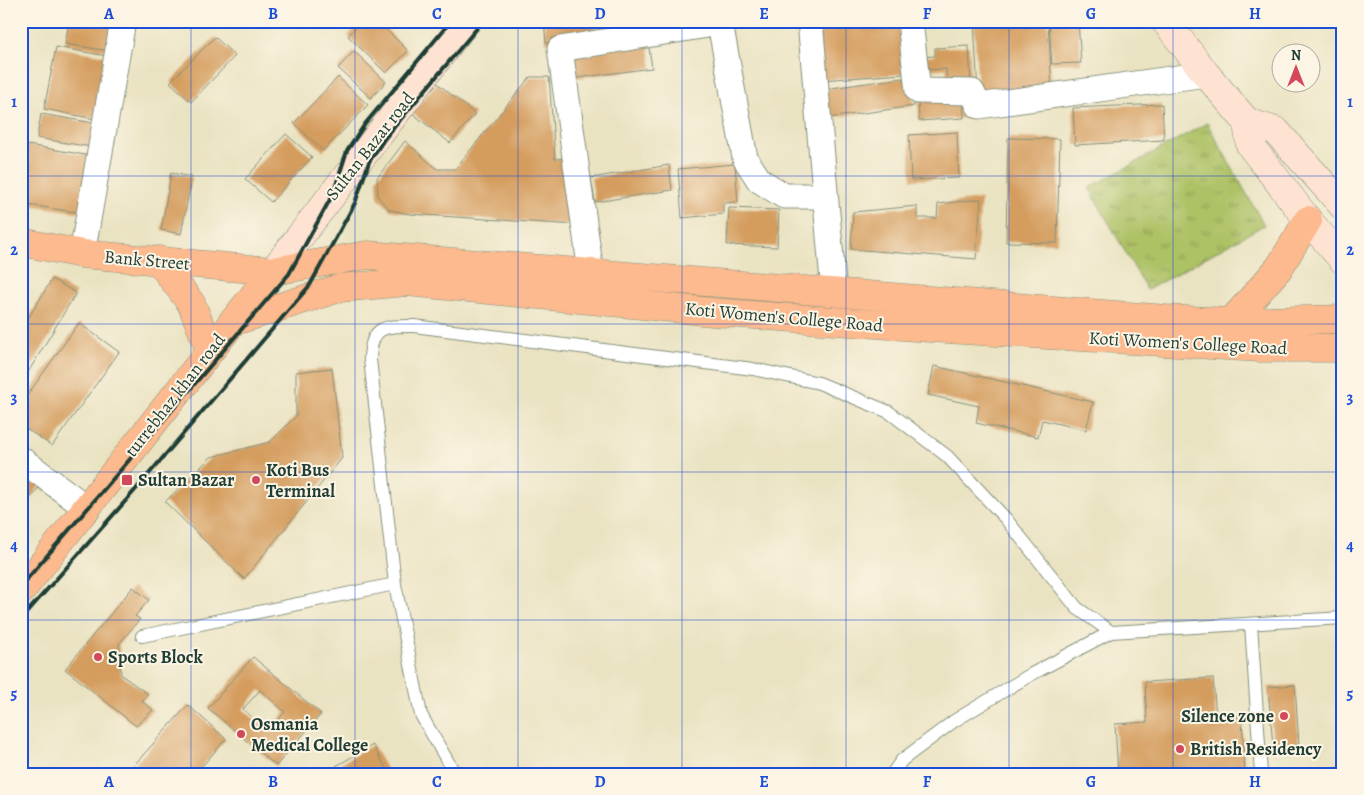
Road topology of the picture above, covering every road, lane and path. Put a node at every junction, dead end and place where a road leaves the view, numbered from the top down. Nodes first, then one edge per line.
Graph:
1 (122, 21) edge
2 (467, 21) edge
3 (810, 21) edge
4 (910, 21) edge
5 (1166, 21) edge
6 (720, 22) edge
7 (1206, 74) junction
8 (1247, 122) junction
9 (824, 196) junction
10 (1343, 206) edge
11 (1308, 220) junction
12 (21, 242) edge
13 (82, 254) junction
14 (158, 260) junction
15 (1343, 260) edge
16 (273, 271) junction
17 (591, 273) junction
18 (834, 293) junction
19 (1343, 319) edge
20 (232, 322) junction
21 (1231, 322) junction
22 (1343, 348) edge
23 (210, 350) junction
24 (21, 459) edge
25 (88, 509) junction
26 (395, 584) junction
27 (21, 591) edge
28 (1343, 618) edge
29 (1251, 624) junction
30 (1111, 632) junction
31 (142, 636) dead end
32 (455, 774) edge
33 (892, 774) edge
34 (1261, 774) edge
35 (1338, 774) edge
36 (1343, 774) edge

1 - 13 street
2 - 16 main road, Sultan Bazar road
3 - 9 street
4 - 7 street
5 - 7 main road
6 - 9 street
6 - 17 street
7 - 8 main road
8 - 10 main road
8 - 11 main road
9 - 18 street
11 - 15 main road
11 - 21 main road
12 - 13 main road, Bank Street
13 - 14 main road, Bank Street
14 - 16 main road, Bank Street
14 - 23 main road
16 - 17 main road, Koti Women's College Road
16 - 20 main road, turrebhaz khan road
17 - 18 main road, Koti Women's College Road
18 - 21 main road, Koti Women's College Road
19 - 21 main road, Koti Women's College Road
20 - 22 main road, Koti Women's College Road
20 - 23 main road, turrebhaz khan road
23 - 25 main road, turrebhaz khan road
24 - 25 street
25 - 27 main road, turrebhaz khan road
26 - 30 lane
26 - 31 lane
26 - 32 lane
28 - 29 lane
29 - 30 lane
29 - 34 lane
30 - 33 lane
35 - 36 lane

